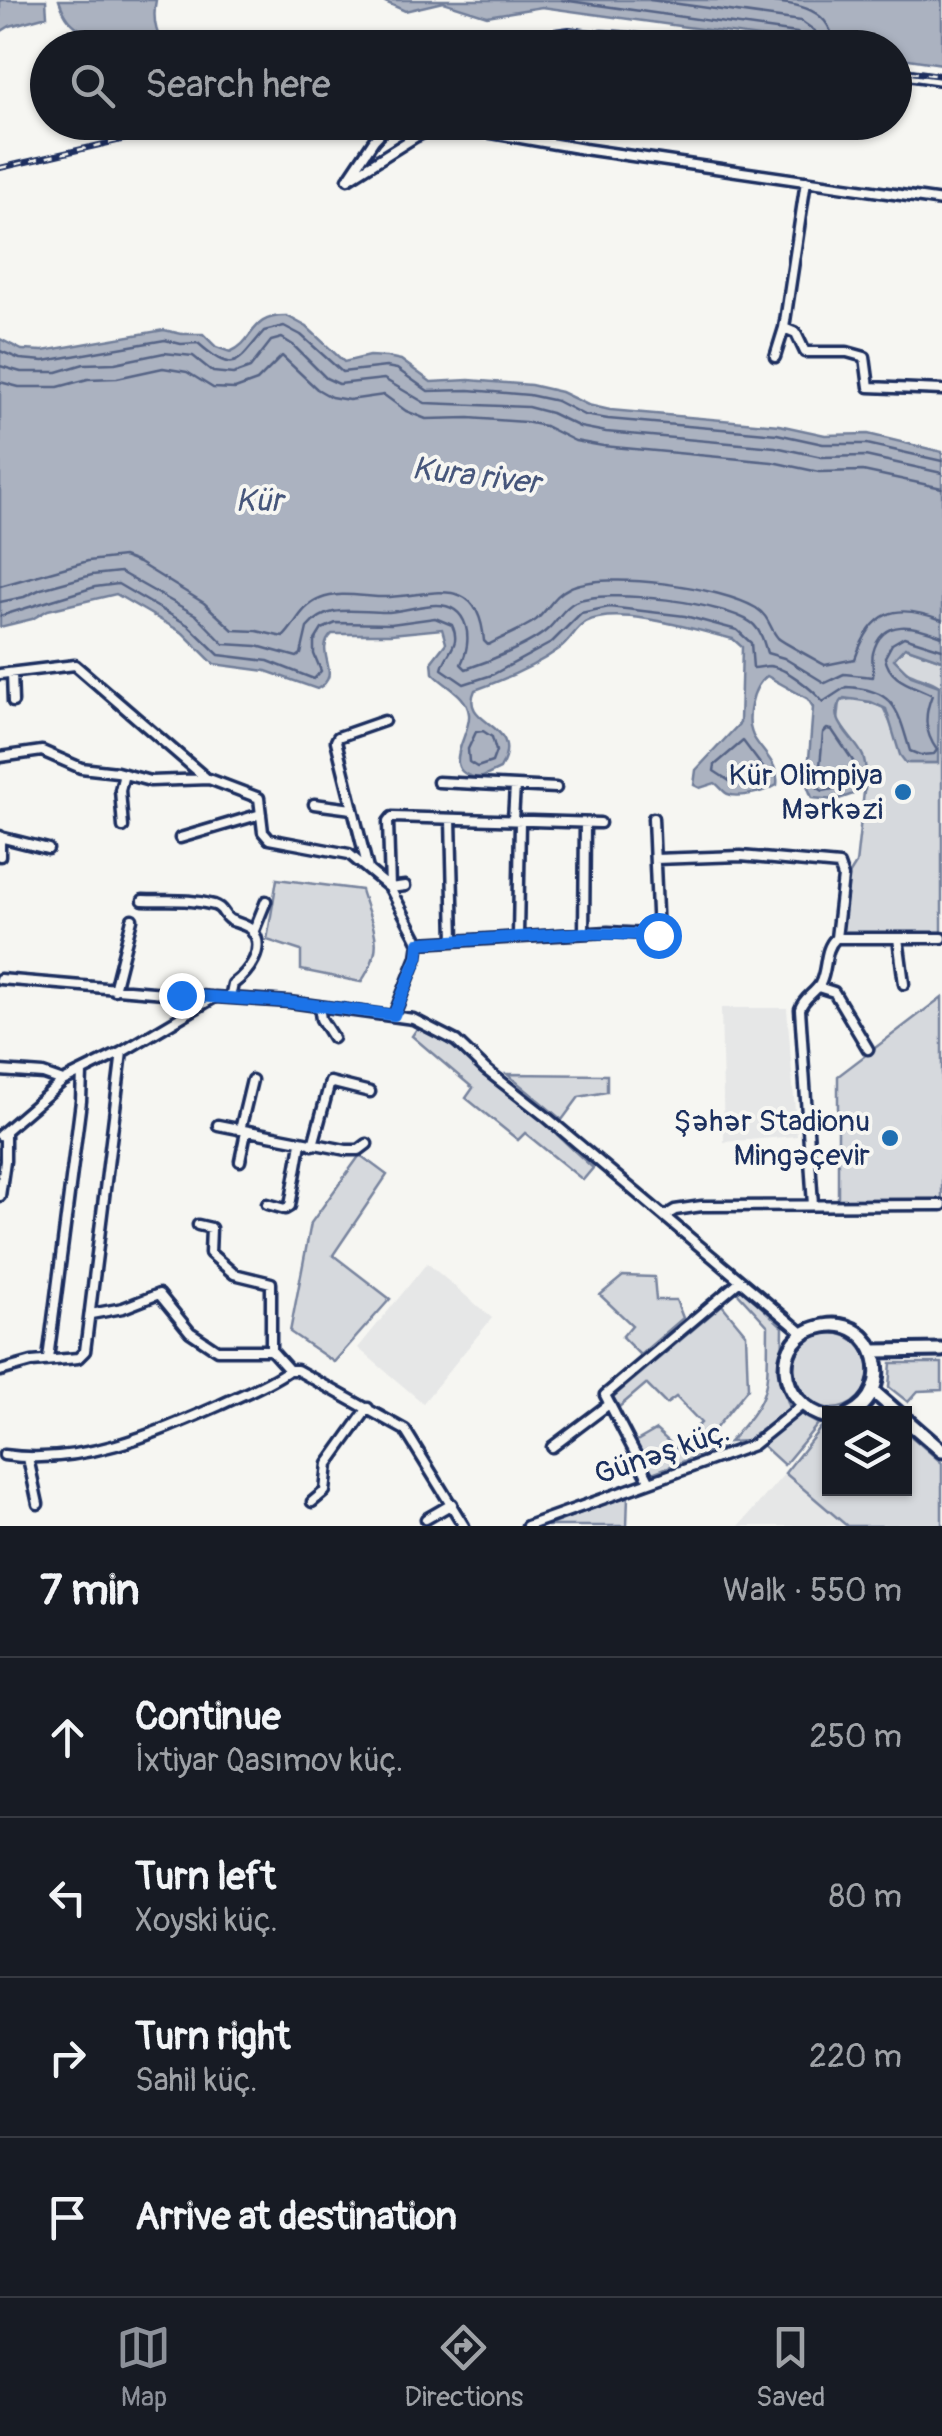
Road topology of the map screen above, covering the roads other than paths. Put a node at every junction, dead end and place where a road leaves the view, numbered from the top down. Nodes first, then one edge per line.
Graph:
1 (912, 76) edge
2 (942, 80) edge
3 (374, 140) edge
4 (410, 140) edge
5 (532, 140) edge
6 (806, 181) junction
7 (942, 201) edge
8 (784, 328) junction
9 (775, 357) dead end
10 (942, 390) edge
11 (12, 672) junction
12 (0, 674) edge
13 (13, 702) dead end
14 (384, 720) dead end
15 (0, 757) edge
16 (124, 774) junction
17 (207, 779) junction
18 (438, 782) dead end
19 (514, 786) junction
20 (556, 788) dead end
21 (314, 804) dead end
22 (352, 809) junction
23 (261, 814) junction
24 (451, 818) junction
25 (654, 818) dead end
26 (517, 821) junction
27 (586, 823) junction
28 (600, 823) dead end
29 (123, 827) dead end
30 (0, 836) edge
31 (180, 838) dead end
32 (48, 849) dead end
33 (0, 856) edge
34 (655, 860) junction
35 (368, 869) junction
36 (405, 886) dead end
37 (390, 888) junction
38 (143, 900) dead end
39 (266, 902) dead end
40 (132, 919) dead end
41 (254, 932) junction
42 (584, 933) junction
43 (518, 936) junction
44 (836, 938) junction
45 (898, 938) junction
46 (942, 938) edge
47 (454, 940) junction
48 (419, 943) junction
49 (0, 979) edge
50 (904, 984) dead end
51 (818, 987) junction
52 (114, 990) junction
53 (181, 995) junction
54 (215, 998) junction
55 (230, 998) junction
56 (318, 1006) junction
57 (182, 1015) junction
58 (394, 1015) junction
59 (333, 1038) dead end
60 (868, 1050) dead end
61 (122, 1052) junction
62 (0, 1071) edge
63 (82, 1072) junction
64 (252, 1080) dead end
65 (63, 1081) junction
66 (370, 1092) dead end
67 (218, 1126) dead end
68 (243, 1131) junction
69 (3, 1133) edge
70 (301, 1143) junction
71 (367, 1144) dead end
72 (313, 1145) junction
73 (240, 1162) dead end
74 (0, 1196) edge
75 (266, 1204) dead end
76 (812, 1204) junction
77 (942, 1205) edge
78 (664, 1216) junction
79 (198, 1225) dead end
80 (740, 1281) junction
81 (91, 1314) junction
82 (804, 1334) junction
83 (271, 1350) junction
84 (942, 1350) edge
85 (874, 1351) junction
86 (48, 1359) junction
87 (289, 1370) junction
88 (0, 1371) edge
89 (874, 1392) junction
90 (609, 1404) junction
91 (801, 1406) junction
92 (862, 1406) edge
93 (890, 1406) edge
94 (368, 1408) junction
95 (822, 1416) edge
96 (912, 1424) edge
97 (552, 1447) dead end
98 (942, 1450) edge
99 (4, 1455) dead end
100 (28, 1458) junction
101 (649, 1480) junction
102 (312, 1502) dead end
103 (38, 1504) dead end
104 (452, 1504) junction
105 (426, 1519) dead end
106 (464, 1526) edge
107 (527, 1526) edge

1 - 2 street
3 - 4 street
5 - 6 street
6 - 7 street
6 - 8 street
8 - 9 street
8 - 10 street
11 - 12 street
11 - 13 street
11 - 17 street
14 - 22 street
15 - 16 street
16 - 17 street
16 - 29 street
17 - 23 street
18 - 19 street
19 - 20 street
19 - 26 street
21 - 22 street
22 - 35 street
23 - 31 street
23 - 35 street
24 - 26 street
24 - 37 street
24 - 47 street
25 - 34 street
26 - 27 street
26 - 43 street
27 - 28 street
27 - 42 street
30 - 32 street
30 - 33 street
34 - 42 street
34 - 44 street
35 - 37 street
36 - 37 street
37 - 48 street
38 - 41 street
39 - 41 street
40 - 52 street
41 - 55 street
42 - 43 street
43 - 47 street
44 - 45 street
44 - 51 street
45 - 46 street
45 - 50 street
47 - 48 street
48 - 58 street
49 - 52 street
51 - 60 street
51 - 76 street
52 - 53 street
53 - 54 street
53 - 57 street
54 - 55 street
54 - 57 street
55 - 56 street
56 - 58 street
56 - 59 street
57 - 61 street
58 - 78 street
61 - 63 street
61 - 81 street
62 - 65 street
63 - 65 street
63 - 86 street
64 - 68 street
65 - 69 street
66 - 72 street
67 - 68 street
68 - 70 street
68 - 73 street
69 - 74 street
70 - 72 street
70 - 75 street
71 - 72 street
76 - 77 street
76 - 78 street
78 - 80 street
79 - 83 street
80 - 82 street
80 - 90 street
81 - 83 street
81 - 86 street
82 - 85 main road
82 - 91 main road
83 - 87 street
84 - 85 main road
85 - 89 main road
86 - 88 street
87 - 94 street
87 - 100 street
89 - 92 main road
89 - 93 main road
90 - 97 street
90 - 101 street
91 - 95 main road
91 - 101 street, Günəş küç.
94 - 102 street
94 - 104 street
96 - 98 main road
99 - 100 street
100 - 103 street
101 - 107 street, Günəş küç.
104 - 105 street
104 - 106 street

